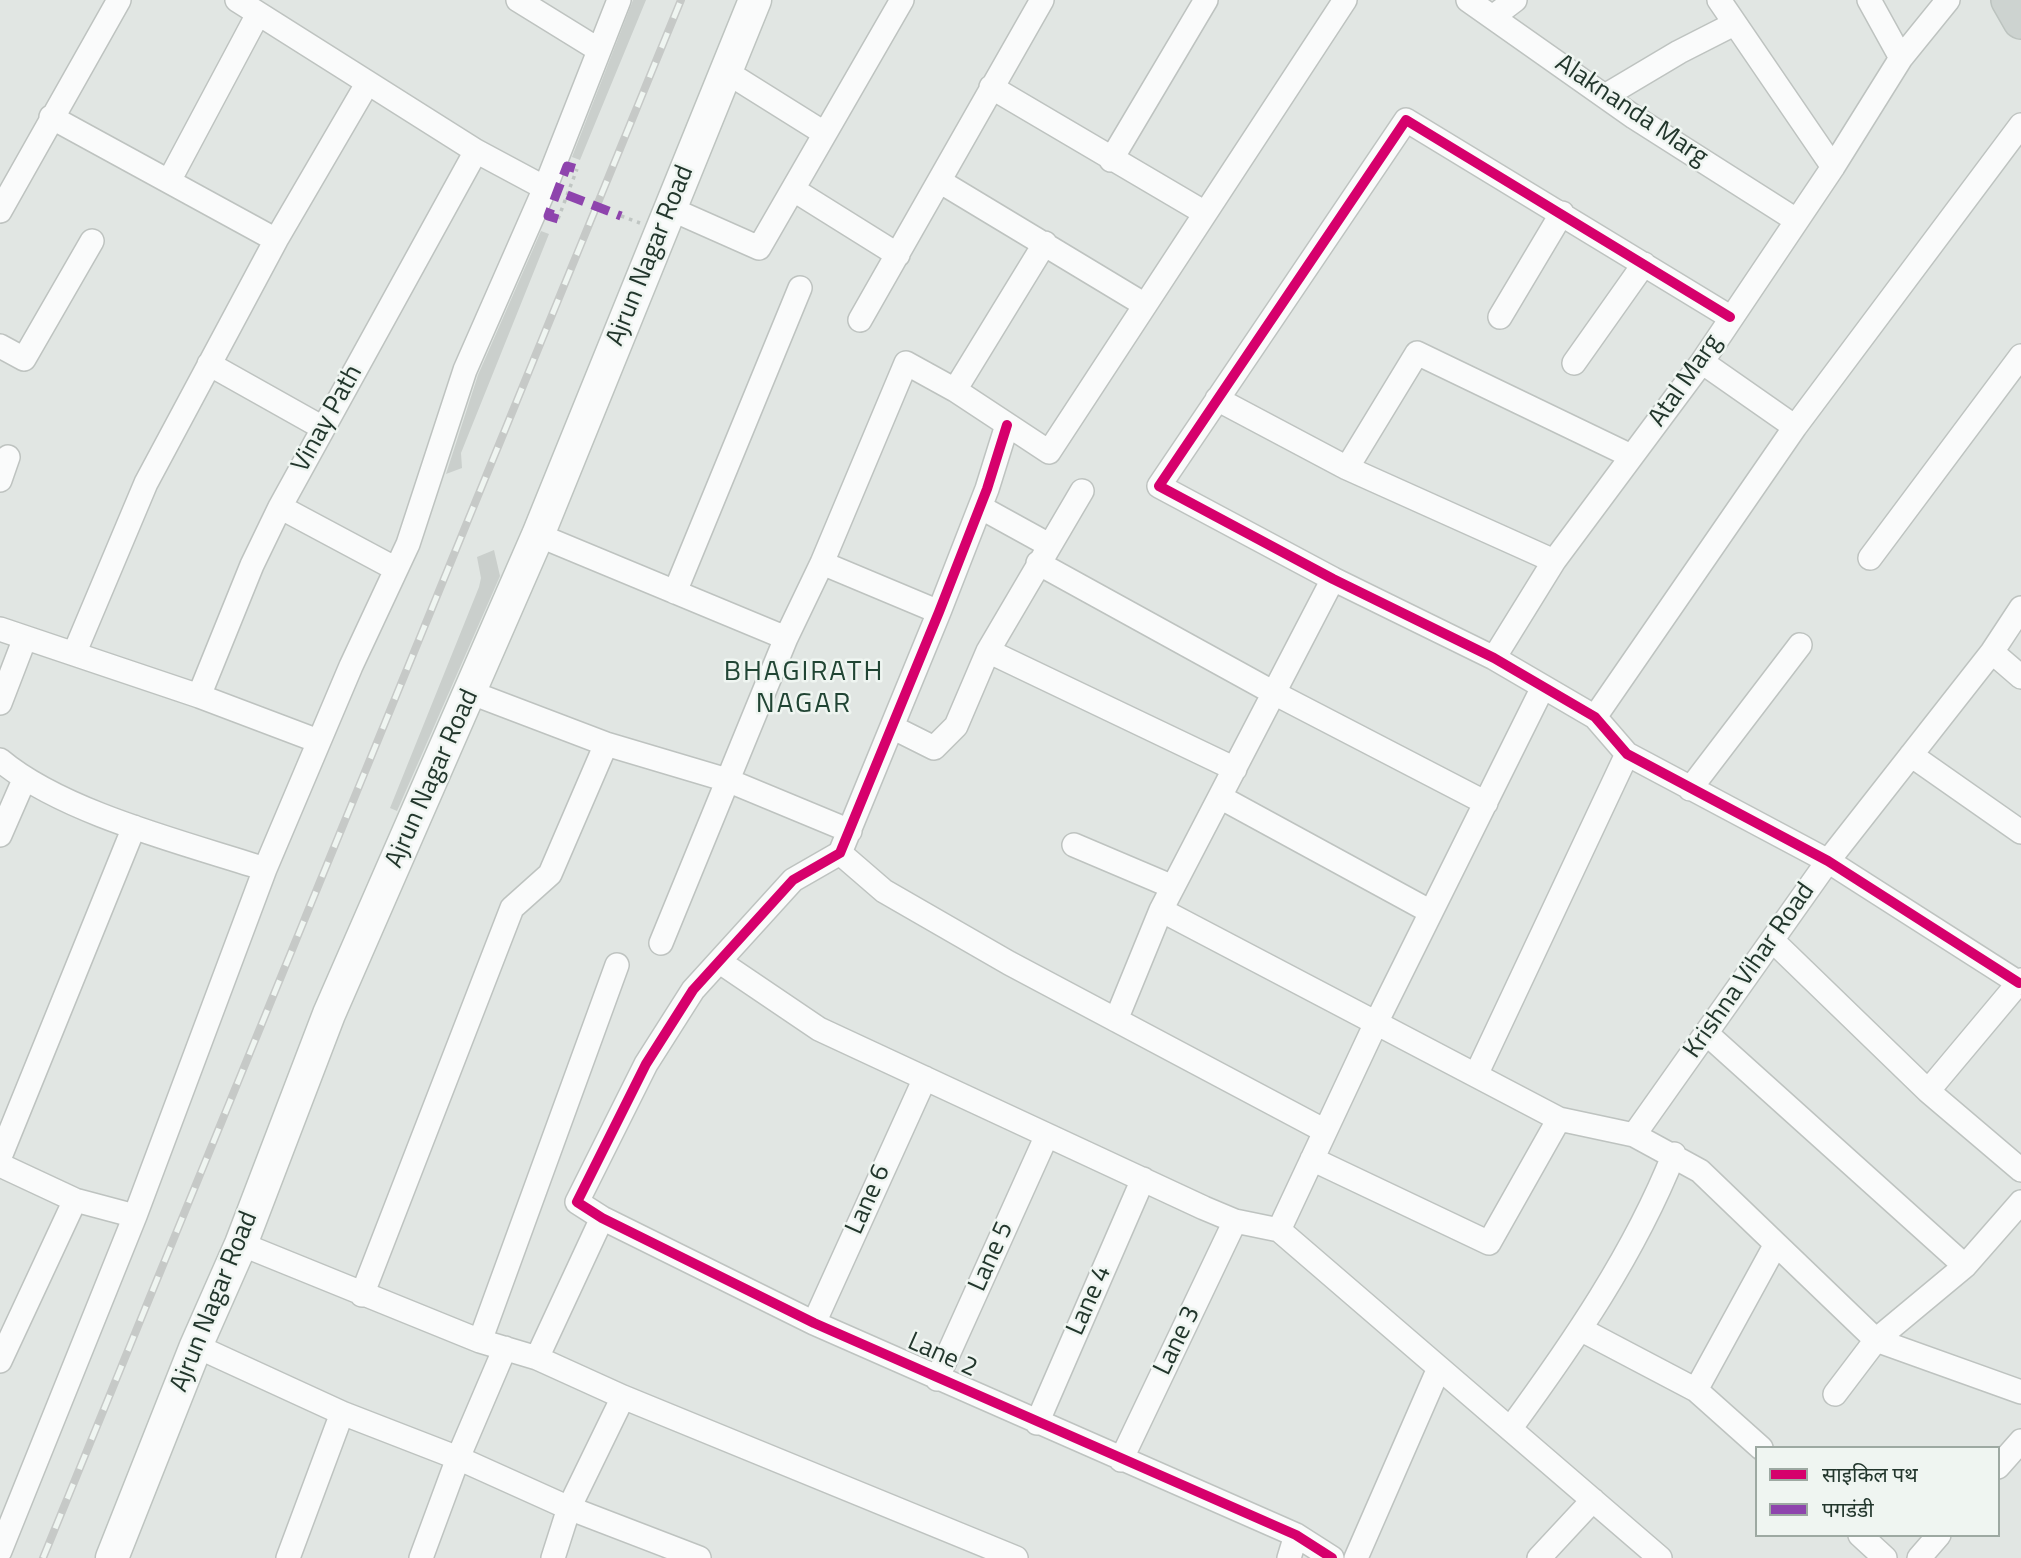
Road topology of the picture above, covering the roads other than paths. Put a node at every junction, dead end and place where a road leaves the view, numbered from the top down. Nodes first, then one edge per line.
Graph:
1 (119, 0) edge
2 (237, 0) edge
3 (518, 0) edge
4 (619, 0) edge
5 (755, 0) edge
6 (902, 0) edge
7 (1042, 0) edge
8 (1206, 0) edge
9 (1345, 0) edge
10 (1468, 0) edge
11 (1515, 0) edge
12 (1719, 0) edge
13 (1869, 0) edge
14 (1948, 0) edge
15 (2009, 0) edge
16 (258, 14) junction
17 (1494, 16) junction
18 (2021, 21) edge
19 (1734, 24) junction
20 (599, 50) junction
21 (1901, 58) junction
22 (725, 71) junction
23 (367, 83) junction
24 (991, 87) junction
25 (1605, 96) junction
26 (51, 117) junction
27 (2021, 125) edge
28 (824, 133) junction
29 (476, 151) junction
30 (1111, 160) junction
31 (1833, 167) junction
32 (169, 181) junction
33 (941, 182) junction
34 (545, 188) junction
35 (794, 190) junction
36 (671, 209) junction
37 (0, 211) edge
38 (1205, 213) junction
39 (1562, 213) junction
40 (1796, 220) junction
41 (276, 240) junction
42 (92, 241) dead end
43 (1045, 243) junction
44 (898, 255) junction
45 (1644, 264) junction
46 (800, 288) dead end
47 (1145, 305) junction
48 (1500, 317) dead end
49 (1730, 317) junction
50 (860, 320) dead end
51 (0, 346) edge
52 (2021, 356) edge
53 (1702, 362) junction
54 (1574, 363) dead end
55 (209, 364) junction
56 (955, 390) junction
57 (1217, 399) junction
58 (1007, 425) junction
59 (1795, 427) junction
60 (323, 428) junction
61 (1631, 456) junction
62 (8, 457) dead end
63 (1347, 468) junction
64 (0, 480) edge
65 (1082, 492) dead end
66 (280, 507) junction
67 (980, 507) junction
68 (538, 535) junction
69 (1044, 554) junction
70 (1870, 558) dead end
71 (1554, 561) junction
72 (822, 564) junction
73 (396, 569) junction
74 (1333, 579) junction
75 (676, 592) junction
76 (2021, 608) edge
77 (939, 612) junction
78 (0, 629) edge
79 (25, 638) junction
80 (786, 638) junction
81 (1800, 645) dead end
82 (988, 651) junction
83 (1992, 652) junction
84 (74, 654) junction
85 (1494, 658) junction
86 (2021, 677) edge
87 (1543, 687) junction
88 (472, 692) junction
89 (1274, 693) junction
90 (199, 696) junction
91 (0, 703) edge
92 (1595, 718) junction
93 (892, 727) junction
94 (318, 741) junction
95 (606, 744) junction
96 (1627, 754) junction
97 (1911, 755) junction
98 (0, 760) edge
99 (1235, 769) junction
100 (24, 780) junction
101 (727, 780) junction
102 (1690, 789) junction
103 (1220, 797) junction
104 (1486, 803) junction
105 (134, 827) junction
106 (850, 831) junction
107 (2021, 832) edge
108 (0, 835) edge
109 (1074, 845) dead end
110 (840, 852) junction
111 (1828, 861) junction
112 (265, 869) junction
113 (1173, 887) junction
114 (1161, 911) junction
115 (1432, 912) junction
116 (1772, 940) junction
117 (661, 943) dead end
118 (720, 962) junction
119 (617, 965) dead end
120 (2020, 982) edge
121 (1116, 1020) junction
122 (1376, 1023) junction
123 (1706, 1033) junction
124 (1476, 1075) junction
125 (925, 1078) junction
126 (1928, 1091) junction
127 (1559, 1119) junction
128 (1325, 1131) junction
129 (1047, 1135) junction
130 (1634, 1135) junction
131 (1674, 1154) junction
132 (0, 1157) edge
133 (1312, 1159) junction
134 (0, 1166) edge
135 (2021, 1170) edge
136 (1143, 1179) junction
137 (75, 1200) junction
138 (2021, 1202) edge
139 (135, 1216) junction
140 (602, 1218) junction
141 (1236, 1221) junction
142 (1279, 1230) junction
143 (240, 1244) junction
144 (1776, 1244) junction
145 (1965, 1266) junction
146 (362, 1295) junction
147 (814, 1323) junction
148 (1582, 1330) junction
149 (1876, 1340) junction
150 (480, 1341) junction
151 (196, 1346) junction
152 (505, 1348) junction
153 (537, 1358) junction
154 (0, 1362) edge
155 (1439, 1368) junction
156 (937, 1378) junction
157 (1696, 1390) junction
158 (2021, 1392) edge
159 (1835, 1394) dead end
160 (623, 1397) junction
161 (342, 1413) junction
162 (1037, 1423) junction
163 (1510, 1429) junction
164 (2021, 1441) edge
165 (1759, 1446) edge
166 (458, 1458) junction
167 (1121, 1460) junction
168 (2000, 1465) edge
169 (1593, 1500) junction
170 (569, 1508) junction
171 (1296, 1535) junction
172 (1862, 1537) edge
173 (1937, 1537) edge
174 (0, 1551) edge
175 (689, 1556) edge
176 (112, 1558) edge
177 (288, 1558) edge
178 (421, 1558) edge
179 (554, 1558) edge
180 (1016, 1558) edge
181 (1289, 1558) edge
182 (1332, 1558) edge
183 (1356, 1558) edge
184 (1539, 1558) edge
185 (1660, 1558) edge
186 (1885, 1558) edge
187 (1919, 1558) edge

1 - 26 street
2 - 16 street
3 - 20 street
4 - 20 street
5 - 22 street, Ajrun Nagar Road
6 - 28 street
7 - 24 street
8 - 30 street
9 - 38 street
10 - 17 street, Alaknanda Marg
11 - 17 street
12 - 19 street
13 - 21 street
14 - 21 street, Atal Marg
15 - 18 main road
16 - 23 street
16 - 32 street
17 - 25 street, Alaknanda Marg
19 - 25 street
19 - 31 street
20 - 34 street
21 - 31 street, Atal Marg
22 - 28 street
22 - 36 street, Ajrun Nagar Road
23 - 29 street
23 - 41 street
24 - 30 street
24 - 33 street
25 - 40 street, Alaknanda Marg
26 - 32 street
26 - 37 street
27 - 59 street
28 - 35 street
29 - 34 street
29 - 60 street, Vinay Path
30 - 38 street
31 - 40 street, Atal Marg
32 - 41 street
33 - 43 street
33 - 44 street
34 - 73 street
35 - 36 street
35 - 44 street
36 - 68 street, Ajrun Nagar Road
38 - 47 street
39 - 45 street
39 - 48 street
39 - 57 street
40 - 49 street, Atal Marg
41 - 55 street
42 - 51 street
43 - 47 street
43 - 56 street
44 - 50 street
45 - 49 street
45 - 54 street
46 - 75 street
47 - 58 street
49 - 53 street, Atal Marg
52 - 70 street
53 - 59 street
53 - 61 street, Atal Marg
55 - 60 street
55 - 84 street
56 - 58 street
56 - 72 street
57 - 63 street
57 - 74 street
58 - 67 street
59 - 92 street
60 - 66 street, Vinay Path
61 - 63 street
61 - 71 street, Atal Marg
62 - 64 street
63 - 71 street
65 - 69 street
66 - 73 street
66 - 90 street, Vinay Path
67 - 69 street
67 - 77 street
68 - 75 street
68 - 88 street, Ajrun Nagar Road
69 - 82 street
69 - 89 street
71 - 85 street, Atal Marg
72 - 77 street
72 - 80 street
73 - 94 street
74 - 85 street
74 - 89 street
75 - 80 street
76 - 83 street, Krishna Vihar Road
77 - 93 street
78 - 79 street
79 - 84 street
79 - 91 street
80 - 101 street
81 - 102 street
82 - 93 street
82 - 99 street
83 - 86 street
83 - 97 street, Krishna Vihar Road
84 - 90 street
85 - 87 street
87 - 92 street
87 - 104 street
88 - 95 street
88 - 143 street, Ajrun Nagar Road
89 - 99 street
89 - 104 street
90 - 94 street
92 - 96 street
93 - 106 street
94 - 112 street
95 - 101 street
95 - 146 street
96 - 102 street
96 - 124 street
97 - 107 street
97 - 111 street, Krishna Vihar Road
98 - 100 street
99 - 103 street
100 - 105 street
100 - 108 street
101 - 106 street
101 - 117 street
102 - 111 street
103 - 113 street
103 - 115 street
104 - 115 street
105 - 112 street
105 - 132 street
106 - 110 street
109 - 113 street
110 - 118 street
110 - 121 street
111 - 116 street, Krishna Vihar Road
111 - 120 street
112 - 139 street
113 - 114 street
114 - 121 street
114 - 122 street
115 - 122 street
116 - 123 street, Krishna Vihar Road
116 - 126 street
118 - 125 street
118 - 140 street, Lane 2
119 - 150 street
120 - 126 street
121 - 128 street
122 - 124 street
122 - 128 street
123 - 130 street, Krishna Vihar Road
123 - 145 street
124 - 127 street
125 - 129 street
125 - 147 street, Lane 6
126 - 135 street
127 - 130 street
127 - 133 street
128 - 133 street
129 - 136 street
129 - 156 street, Lane 5
130 - 131 street
131 - 144 street
131 - 148 street
133 - 142 street
134 - 137 street
136 - 141 street
136 - 162 street, Lane 4
137 - 139 street
137 - 154 street
138 - 145 street
139 - 174 street
140 - 147 street, Lane 2
140 - 153 street
141 - 142 street
141 - 167 street, Lane 3
142 - 155 street
143 - 146 street
143 - 151 street, Ajrun Nagar Road
144 - 149 street
144 - 157 street
145 - 149 street
146 - 150 street
147 - 156 street, Lane 2
148 - 157 street
148 - 163 street
149 - 158 street
149 - 159 street
150 - 152 street
151 - 161 street
151 - 176 street, Ajrun Nagar Road
152 - 153 street
152 - 166 street
153 - 160 street
155 - 163 street
155 - 183 street
156 - 162 street, Lane 2
157 - 165 street
160 - 170 street
160 - 180 street
161 - 166 street
161 - 177 street
162 - 167 street, Lane 2
163 - 169 street
164 - 168 street
166 - 170 street
166 - 178 street
167 - 171 street, Lane 2
169 - 184 street
169 - 185 street
170 - 175 street
170 - 179 street
171 - 181 street
171 - 182 street, Lane 2
172 - 186 street
173 - 187 street

